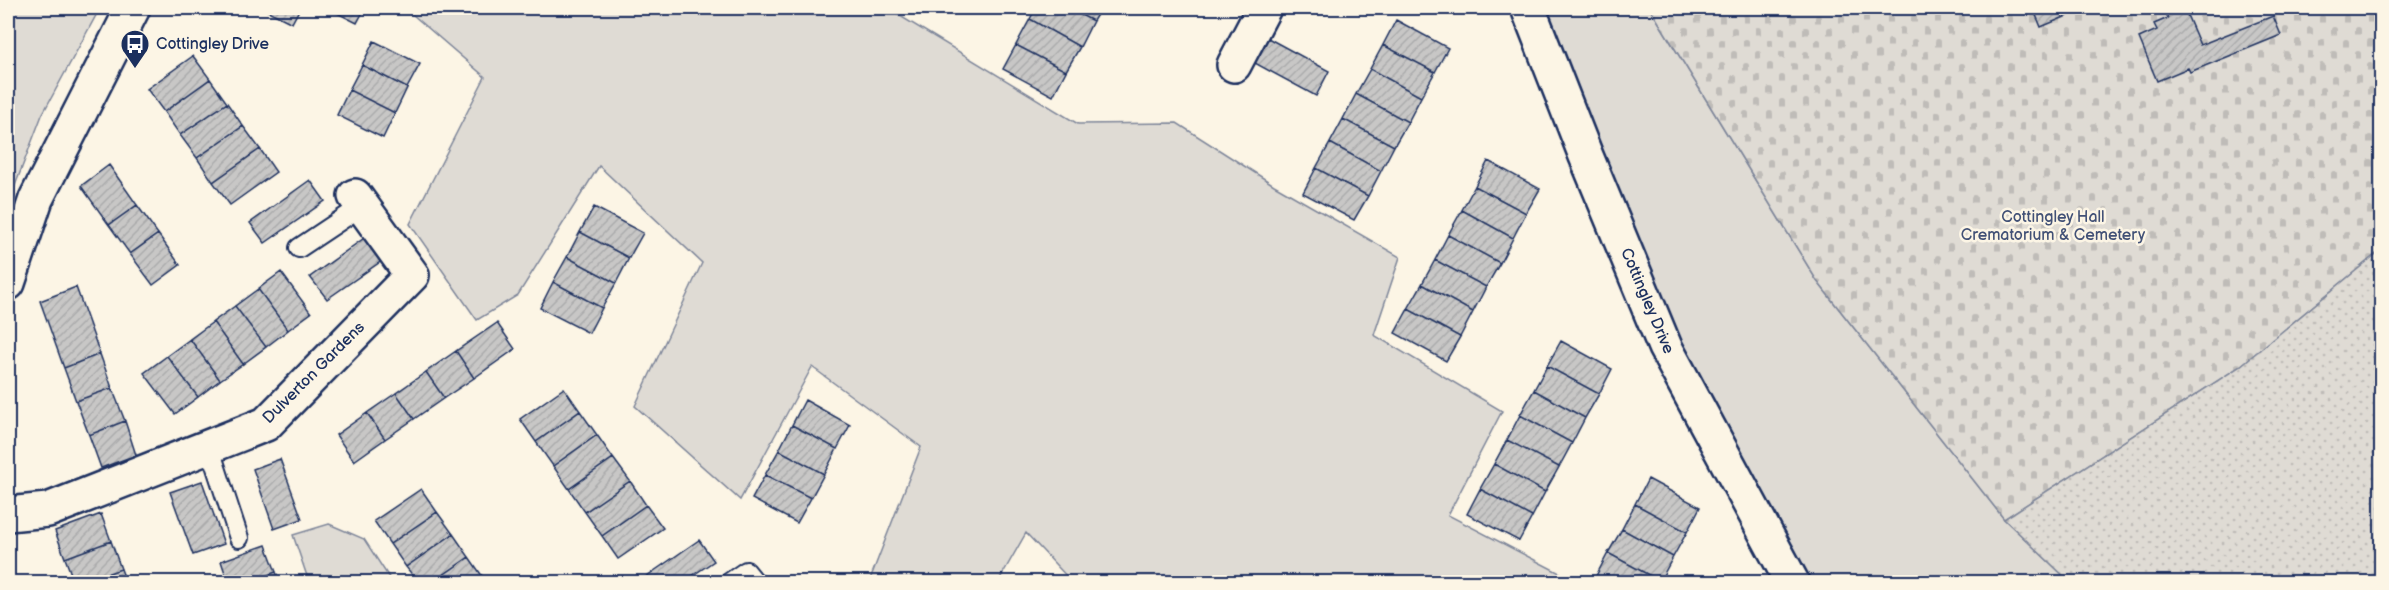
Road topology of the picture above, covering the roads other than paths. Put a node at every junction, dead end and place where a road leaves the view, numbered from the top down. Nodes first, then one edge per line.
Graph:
1 (133, 8) edge
2 (1264, 8) edge
3 (1528, 8) edge
4 (1234, 65) dead end
5 (358, 201) joint
6 (299, 248) dead end
7 (8, 283) edge
8 (209, 446) junction
9 (8, 514) edge
10 (239, 538) dead end
11 (730, 582) edge
12 (755, 582) edge
13 (1792, 582) edge

1 - 7 street
2 - 4 street
3 - 13 street, Cottingley Drive
5 - 6 lane
5 - 8 street, Dulverton Gardens
8 - 9 street, Dulverton Gardens
8 - 10 lane
11 - 12 lane

